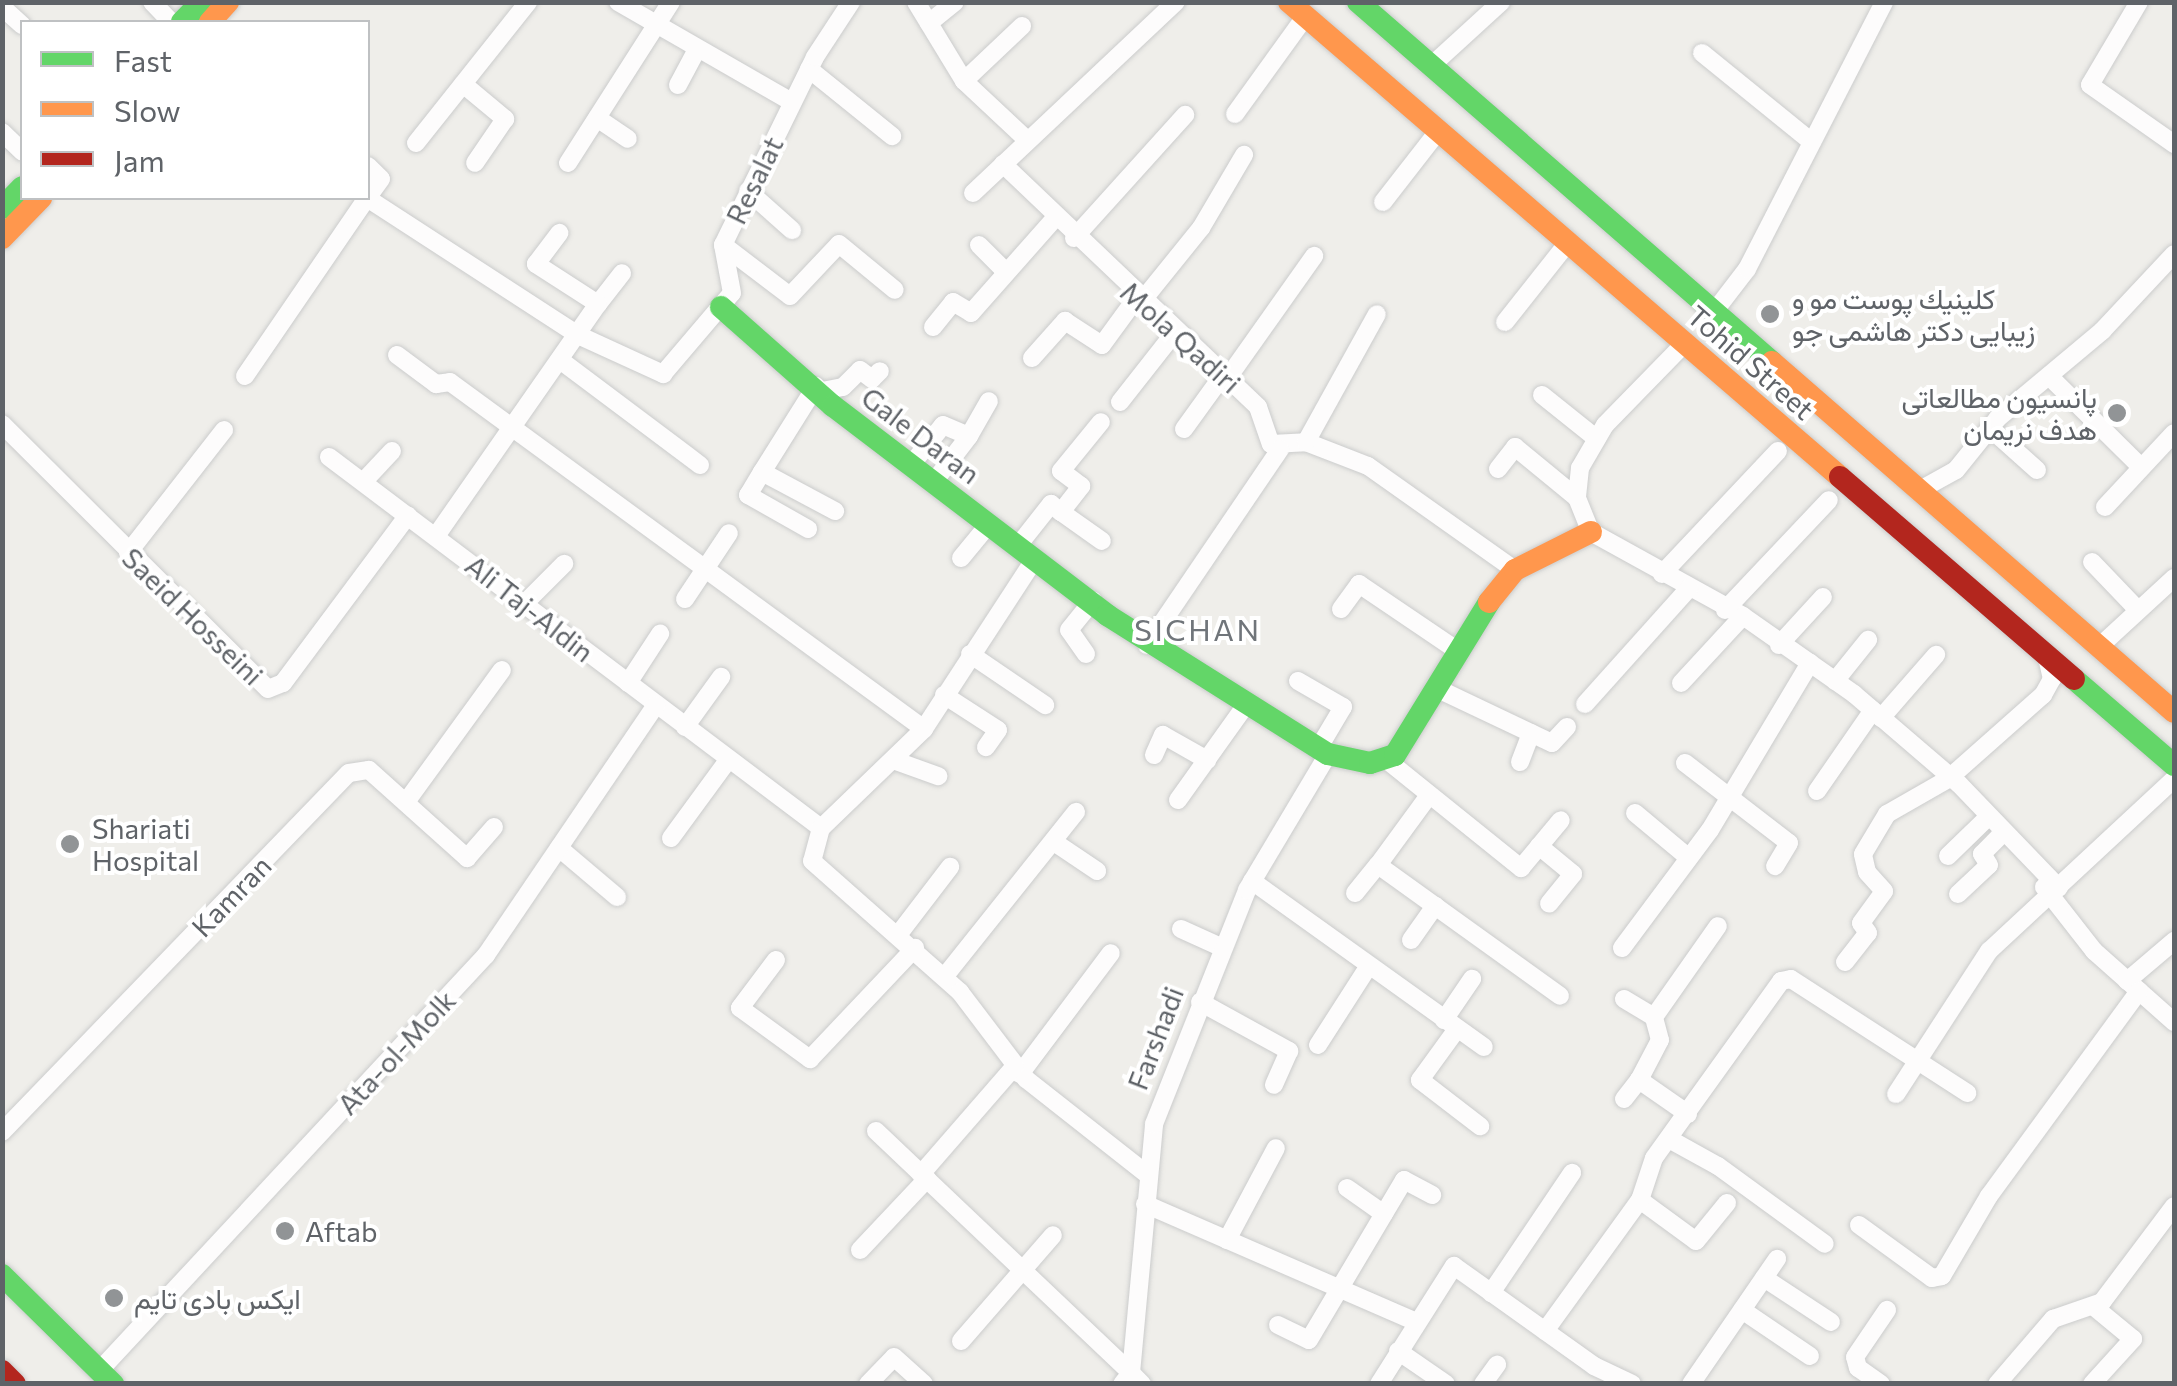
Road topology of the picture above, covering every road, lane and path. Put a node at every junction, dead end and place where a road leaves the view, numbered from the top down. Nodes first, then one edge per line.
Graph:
1 (528, 2) edge
2 (618, 2) edge
3 (671, 2) edge
4 (851, 2) edge
5 (916, 2) edge
6 (955, 2) edge
7 (1176, 2) edge
8 (1358, 2) edge
9 (1501, 2) edge
10 (1884, 2) edge
11 (2139, 2) edge
12 (1297, 10) edge
13 (929, 24) junction
14 (1022, 26) dead end
15 (655, 27) junction
16 (697, 50) junction
17 (1702, 53) dead end
18 (1431, 66) junction
19 (809, 69) junction
20 (964, 81) junction
21 (463, 84) junction
22 (678, 85) dead end
23 (792, 102) junction
24 (1235, 114) dead end
25 (1185, 115) dead end
26 (597, 118) junction
27 (2174, 130) edge
28 (1436, 134) junction
29 (892, 136) dead end
30 (628, 139) dead end
31 (1027, 140) junction
32 (1812, 142) junction
33 (416, 143) dead end
34 (2174, 143) edge
35 (1244, 155) dead end
36 (475, 163) dead end
37 (568, 163) dead end
38 (1003, 164) junction
39 (370, 167) edge
40 (20, 189) edge
41 (748, 191) junction
42 (973, 193) dead end
43 (370, 194) edge
44 (39, 200) edge
45 (366, 200) edge
46 (370, 200) edge
47 (1383, 202) dead end
48 (2, 208) edge
49 (1055, 218) junction
50 (792, 230) dead end
51 (559, 233) dead end
52 (2, 238) edge
53 (1074, 238) junction
54 (723, 245) junction
55 (1566, 245) junction
56 (979, 246) dead end
57 (2174, 254) edge
58 (1314, 256) dead end
59 (1005, 271) junction
60 (622, 273) dead end
61 (895, 290) dead end
62 (1140, 299) junction
63 (598, 304) junction
64 (722, 307) junction
65 (1714, 312) junction
66 (1376, 314) dead end
67 (1505, 322) dead end
68 (933, 327) dead end
69 (1175, 332) junction
70 (578, 335) junction
71 (1684, 344) junction
72 (397, 354) dead end
73 (1032, 358) dead end
74 (560, 360) junction
75 (880, 370) dead end
76 (245, 376) dead end
77 (1225, 377) junction
78 (2050, 377) junction
79 (819, 389) junction
80 (1542, 395) dead end
81 (989, 401) dead end
82 (1120, 402) dead end
83 (1101, 422) dead end
84 (2, 424) edge
85 (513, 427) junction
86 (1184, 428) dead end
87 (1990, 428) junction
88 (224, 430) dead end
89 (2174, 433) edge
90 (969, 436) junction
91 (1597, 440) junction
92 (1306, 442) junction
93 (1280, 449) junction
94 (392, 450) dead end
95 (1778, 452) dead end
96 (329, 458) dead end
97 (700, 465) dead end
98 (910, 465) junction
99 (2140, 466) junction
100 (1498, 469) dead end
101 (2037, 470) dead end
102 (762, 472) junction
103 (364, 481) junction
104 (933, 483) junction
105 (1920, 490) junction
106 (1578, 498) junction
107 (1830, 500) dead end
108 (2105, 507) dead end
109 (834, 510) dead end
110 (1061, 512) junction
111 (408, 514) junction
112 (989, 524) junction
113 (808, 529) dead end
114 (1591, 532) junction
115 (729, 533) dead end
116 (436, 536) junction
117 (1102, 542) dead end
118 (128, 553) junction
119 (1026, 554) junction
120 (961, 558) dead end
121 (2092, 562) dead end
122 (564, 564) dead end
123 (706, 568) junction
124 (1515, 570) junction
125 (1662, 574) junction
126 (2174, 578) edge
127 (1689, 588) junction
128 (1823, 597) dead end
129 (684, 599) dead end
130 (1092, 600) junction
131 (524, 604) junction
132 (1340, 609) dead end
133 (2136, 609) junction
134 (1734, 613) junction
135 (660, 634) dead end
136 (1868, 640) dead end
137 (1779, 644) junction
138 (1148, 645) junction
139 (2100, 646) junction
140 (1458, 651) junction
141 (970, 654) junction
142 (1086, 654) dead end
143 (1936, 655) dead end
144 (2048, 661) junction
145 (1810, 663) junction
146 (502, 670) dead end
147 (721, 676) dead end
148 (1298, 681) dead end
149 (1835, 681) junction
150 (628, 683) junction
151 (1681, 683) dead end
152 (1436, 688) junction
153 (944, 695) junction
154 (1585, 704) dead end
155 (656, 705) junction
156 (1045, 705) dead end
157 (1245, 706) junction
158 (2174, 712) edge
159 (1877, 714) junction
160 (685, 727) junction
161 (1567, 727) dead end
162 (924, 729) junction
163 (1531, 733) junction
164 (986, 748) dead end
165 (1323, 751) junction
166 (1154, 755) dead end
167 (728, 760) junction
168 (1207, 760) junction
169 (1388, 760) junction
170 (896, 761) junction
171 (1520, 762) dead end
172 (1686, 764) dead end
173 (2174, 765) edge
174 (938, 776) dead end
175 (1948, 778) junction
176 (2174, 779) edge
177 (1818, 791) dead end
178 (1428, 798) junction
179 (1729, 798) junction
180 (1178, 800) dead end
181 (406, 802) junction
182 (1076, 812) dead end
183 (1634, 813) dead end
184 (1561, 820) dead end
185 (1983, 822) junction
186 (494, 827) dead end
187 (821, 828) junction
188 (671, 838) dead end
189 (1998, 838) junction
190 (1054, 842) junction
191 (1539, 846) junction
192 (559, 848) junction
193 (1948, 856) dead end
194 (1689, 858) junction
195 (1378, 866) junction
196 (1774, 866) dead end
197 (950, 868) dead end
198 (1097, 872) dead end
199 (1252, 881) junction
200 (2055, 892) junction
201 (1355, 893) dead end
202 (1958, 894) dead end
203 (617, 897) dead end
204 (1549, 904) dead end
205 (1434, 906) junction
206 (1718, 926) dead end
207 (1180, 930) dead end
208 (898, 936) junction
209 (1411, 940) dead end
210 (2174, 942) edge
211 (914, 948) junction
212 (1223, 948) junction
213 (1622, 948) dead end
214 (1111, 952) dead end
215 (776, 960) dead end
216 (1845, 962) dead end
217 (1368, 968) junction
218 (944, 976) junction
219 (1472, 978) dead end
220 (2133, 986) junction
221 (1560, 996) dead end
222 (1624, 999) dead end
223 (1200, 1002) junction
224 (1654, 1017) junction
225 (2174, 1022) edge
226 (1451, 1024) junction
227 (1318, 1045) dead end
228 (1484, 1047) dead end
229 (810, 1059) junction
230 (1917, 1061) junction
231 (1017, 1070) junction
232 (805, 1080) dead end
233 (1639, 1080) junction
234 (1274, 1085) dead end
235 (1967, 1093) dead end
236 (1896, 1094) dead end
237 (1624, 1099) dead end
238 (1688, 1114) junction
239 (1480, 1126) dead end
240 (876, 1131) dead end
241 (2, 1132) edge
242 (1668, 1139) junction
243 (1276, 1148) dead end
244 (1572, 1173) dead end
245 (1148, 1175) junction
246 (924, 1176) junction
247 (1348, 1188) dead end
248 (1432, 1194) dead end
249 (1640, 1200) junction
250 (1728, 1203) dead end
251 (1146, 1204) junction
252 (2174, 1206) edge
253 (1384, 1214) junction
254 (1859, 1226) dead end
255 (1053, 1235) dead end
256 (1227, 1240) junction
257 (1825, 1244) dead end
258 (860, 1250) dead end
259 (1777, 1259) dead end
260 (1024, 1271) junction
261 (2, 1275) edge
262 (1764, 1278) junction
263 (1338, 1288) junction
264 (1491, 1293) junction
265 (2094, 1306) junction
266 (1742, 1310) junction
267 (1886, 1310) dead end
268 (1416, 1322) junction
269 (1832, 1322) dead end
270 (1278, 1325) dead end
271 (1545, 1331) junction
272 (962, 1341) dead end
273 (1398, 1351) junction
274 (1810, 1356) dead end
275 (1497, 1365) dead end
276 (2, 1371) edge
277 (106, 1377) edge
278 (1132, 1380) edge
279 (15, 1384) edge
280 (868, 1384) edge
281 (924, 1384) edge
282 (1379, 1384) edge
283 (1446, 1384) edge
284 (1483, 1384) edge
285 (1632, 1384) edge
286 (1692, 1384) edge
287 (1881, 1384) edge
288 (1997, 1384) edge
289 (2092, 1384) edge

1 - 21 street
2 - 15 street
3 - 15 street
4 - 19 street, Resalat
5 - 13 street
6 - 13 street
7 - 31 street
8 - 18 main road, Tohid Street
9 - 18 street
10 - 32 street
11 - 34 street
12 - 24 street
12 - 28 main road, Tohid Street
13 - 20 street
14 - 20 street
15 - 16 street
15 - 26 street
16 - 22 street
16 - 23 street
17 - 32 street
18 - 65 main road, Tohid Street
19 - 23 street, Resalat
19 - 29 street
20 - 31 street
21 - 33 street
21 - 36 street
23 - 41 street, Resalat
25 - 53 street
26 - 30 street
26 - 37 street
27 - 34 street
28 - 47 street
28 - 55 main road, Tohid Street
31 - 38 street
32 - 65 street
35 - 62 street
38 - 42 street
38 - 49 street, Mola Qadiri
39 - 43 street
40 - 48 main road
41 - 50 street
41 - 54 street, Resalat
44 - 52 main road
45 - 76 street
46 - 70 street
49 - 53 street, Mola Qadiri
49 - 59 street
51 - 63 street
53 - 62 street, Mola Qadiri
54 - 61 street
54 - 64 street, Resalat
55 - 67 street
55 - 71 main road, Tohid Street
56 - 59 street
57 - 78 street
58 - 77 street
59 - 68 street
60 - 63 street
62 - 69 street, Mola Qadiri
62 - 73 street
63 - 70 street
64 - 70 street
64 - 79 main road, Gale Daran
65 - 105 main road, Tohid Street
66 - 92 street
69 - 77 street, Mola Qadiri
69 - 82 street
70 - 74 street
71 - 91 street
71 - 144 main road, Tohid Street
72 - 85 street
74 - 85 street
74 - 97 street
75 - 79 street
77 - 86 street
77 - 93 street, Mola Qadiri
78 - 87 street
78 - 99 street
79 - 98 main road, Gale Daran
79 - 102 street
80 - 91 street
81 - 90 street
83 - 110 street
84 - 118 street, Saeid Hosseini
85 - 116 street
85 - 123 street
87 - 101 street
87 - 105 street
88 - 118 street
89 - 99 street
90 - 98 street
90 - 104 street
91 - 106 street
92 - 93 street
92 - 124 street
93 - 138 street
94 - 103 street
95 - 125 street
96 - 103 street, Ali Taj-Aldin
98 - 104 main road, Gale Daran
99 - 108 street
100 - 106 street
102 - 109 street
102 - 113 street
103 - 111 street, Ali Taj-Aldin
104 - 112 main road, Gale Daran
105 - 139 main road, Tohid Street
106 - 114 street
107 - 134 street
110 - 117 street
110 - 119 street
111 - 116 street, Ali Taj-Aldin
111 - 118 street, Saeid Hosseini
112 - 119 main road, Gale Daran
112 - 120 street
114 - 124 main road
114 - 125 street
115 - 123 street
116 - 131 street, Ali Taj-Aldin
119 - 130 main road, Gale Daran
119 - 141 street
121 - 133 street
122 - 131 street
123 - 129 street
123 - 162 street
124 - 140 main road
125 - 127 street
126 - 133 street
127 - 134 street
127 - 154 street
128 - 137 street
130 - 138 main road, Gale Daran
130 - 142 street
131 - 150 street, Ali Taj-Aldin
132 - 140 street
133 - 139 street
134 - 137 street
134 - 151 street
135 - 150 street
136 - 149 street
137 - 145 street
138 - 157 main road, Gale Daran
139 - 158 main road, Tohid Street
140 - 152 main road
141 - 153 street
141 - 156 street
143 - 159 street
144 - 173 main road, Tohid Street
144 - 175 street
145 - 149 street
145 - 179 street
146 - 181 street
147 - 160 street
148 - 165 street, Farshadi
149 - 159 street
150 - 155 street, Ali Taj-Aldin
152 - 163 street
152 - 169 main road
153 - 162 street
153 - 164 street
155 - 160 street, Ali Taj-Aldin
155 - 192 street, Ata-ol-Molk
157 - 165 main road
157 - 168 street
159 - 175 street
159 - 177 street
160 - 167 street, Ali Taj-Aldin
161 - 163 street
162 - 170 street
163 - 171 street
165 - 169 main road
165 - 199 street, Farshadi
166 - 168 street
167 - 187 street, Ali Taj-Aldin
167 - 188 street
168 - 180 street
169 - 178 street
170 - 174 street
170 - 187 street
172 - 179 street
175 - 185 street
175 - 200 street
175 - 216 street
176 - 200 street
178 - 191 street
178 - 195 street
179 - 194 street
179 - 196 street
181 - 186 street, Kamran
181 - 241 street, Kamran
182 - 190 street
183 - 194 street
184 - 191 street
185 - 189 street
185 - 193 street
187 - 208 street
189 - 200 street
189 - 202 street
190 - 198 street
190 - 218 street
191 - 204 street
192 - 203 street
192 - 277 street, Ata-ol-Molk
194 - 213 street
195 - 201 street
195 - 205 street
197 - 208 street
199 - 212 street, Farshadi
199 - 217 street
200 - 220 street
200 - 230 street
205 - 209 street
205 - 221 street
206 - 224 street
207 - 212 street
208 - 211 street
210 - 220 street
211 - 218 street
211 - 229 street
212 - 223 street, Farshadi
214 - 231 street
215 - 229 street
217 - 226 street
217 - 227 street
218 - 231 street
219 - 226 street
220 - 225 street
220 - 254 street
222 - 224 street
223 - 234 street
223 - 245 street, Farshadi
224 - 233 street
226 - 228 street
226 - 239 street
229 - 232 street
230 - 235 street
230 - 236 street
230 - 238 street
231 - 245 street
231 - 246 street
233 - 237 street
233 - 238 street
238 - 242 street
240 - 246 street
242 - 249 street
242 - 257 street
243 - 256 street
244 - 264 street
245 - 251 street, Farshadi
246 - 258 street
246 - 260 street
247 - 253 street
248 - 253 street
249 - 250 street
249 - 271 street
251 - 256 street
251 - 278 street, Farshadi
252 - 265 street
253 - 263 street
255 - 260 street
256 - 263 street
259 - 262 street
260 - 272 street
260 - 278 street
261 - 277 main road
262 - 266 street
262 - 269 street
263 - 268 street
263 - 270 street
264 - 268 street
264 - 271 street
265 - 288 street
265 - 289 street
266 - 274 street
266 - 286 street
267 - 287 street
268 - 273 street
271 - 285 street
273 - 282 street
273 - 283 street
275 - 284 street
276 - 279 main road
280 - 281 street

